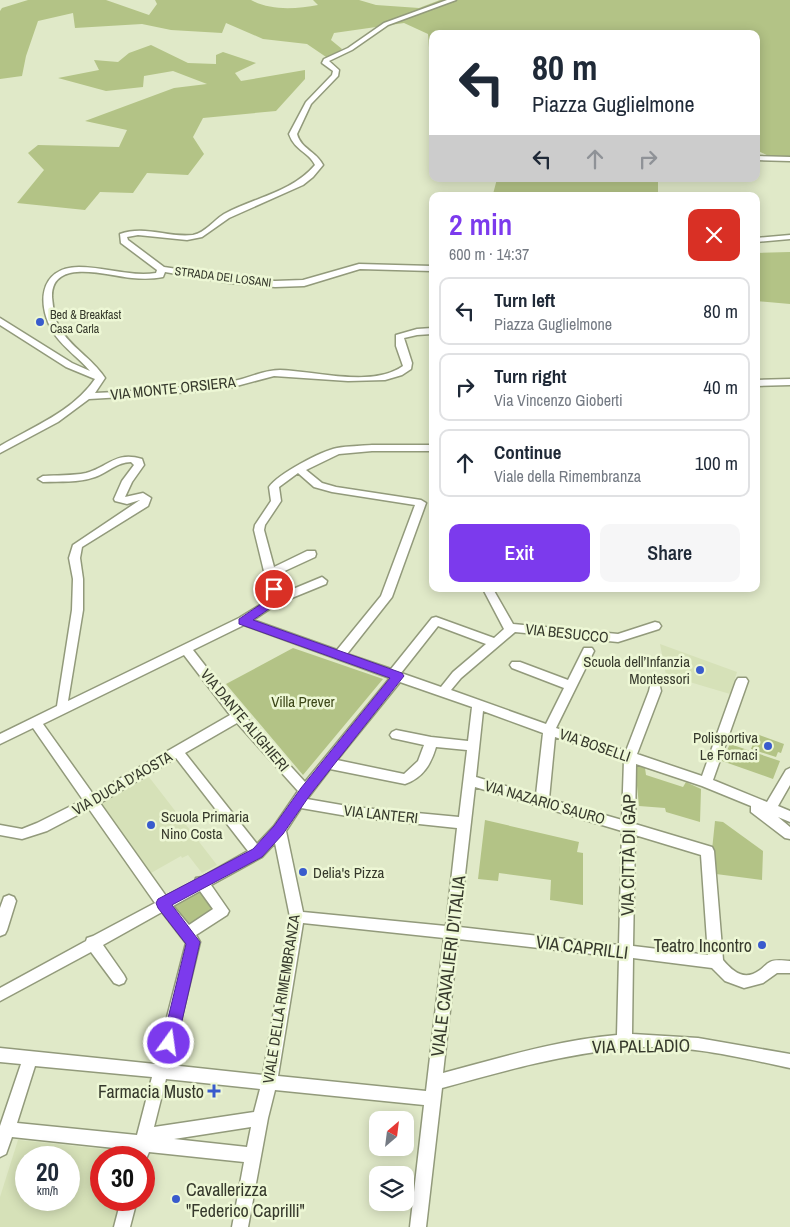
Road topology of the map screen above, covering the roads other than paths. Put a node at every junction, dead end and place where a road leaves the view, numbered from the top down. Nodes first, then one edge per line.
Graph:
1 (453, 0) edge
2 (760, 158) edge
3 (790, 159) edge
4 (790, 237) edge
5 (760, 240) edge
6 (162, 269) junction
7 (429, 269) edge
8 (0, 321) edge
9 (429, 331) edge
10 (100, 378) junction
11 (790, 382) edge
12 (760, 383) edge
13 (84, 396) junction
14 (17, 440) junction
15 (0, 446) edge
16 (429, 448) edge
17 (0, 450) edge
18 (299, 469) junction
19 (43, 479) dead end
20 (312, 554) dead end
21 (270, 573) junction
22 (322, 581) dead end
23 (490, 592) edge
24 (274, 600) junction
25 (243, 621) junction
26 (655, 626) dead end
27 (510, 630) junction
28 (495, 643) junction
29 (185, 648) junction
30 (588, 651) dead end
31 (339, 654) junction
32 (516, 665) dead end
33 (396, 675) junction
34 (742, 681) dead end
35 (569, 685) junction
36 (655, 685) dead end
37 (443, 692) junction
38 (478, 705) junction
39 (64, 708) junction
40 (238, 716) junction
41 (35, 722) junction
42 (549, 730) junction
43 (396, 735) dead end
44 (0, 739) edge
45 (431, 742) junction
46 (473, 746) junction
47 (177, 751) junction
48 (630, 757) junction
49 (328, 763) junction
50 (790, 773) edge
51 (469, 780) junction
52 (706, 782) junction
53 (302, 796) junction
54 (740, 796) junction
55 (91, 802) junction
56 (542, 802) junction
57 (770, 809) junction
58 (790, 817) edge
59 (464, 823) junction
60 (628, 826) junction
61 (0, 830) edge
62 (279, 830) junction
63 (790, 834) edge
64 (257, 853) junction
65 (201, 882) junction
66 (9, 901) dead end
67 (163, 903) junction
68 (297, 917) junction
69 (0, 930) edge
70 (452, 932) junction
71 (187, 933) junction
72 (92, 942) junction
73 (626, 952) junction
74 (716, 962) junction
75 (786, 967) edge
76 (119, 979) dead end
77 (0, 995) edge
78 (624, 1042) junction
79 (0, 1055) edge
80 (30, 1059) junction
81 (790, 1061) edge
82 (162, 1072) junction
83 (270, 1081) junction
84 (434, 1083) junction
85 (433, 1099) junction
86 (260, 1118) junction
87 (7, 1129) junction
88 (143, 1142) junction
89 (142, 1146) edge
90 (0, 1150) edge
91 (254, 1155) junction
92 (126, 1211) edge
93 (122, 1227) edge
94 (240, 1227) edge
95 (418, 1227) edge

1 - 6 street
2 - 3 street
4 - 5 street
6 - 7 street, STRADA DEI LOSANI
6 - 10 street
8 - 10 street
9 - 13 street, VIA MONTE ORSIERA
10 - 13 street
11 - 12 street
13 - 14 street
14 - 15 street
14 - 17 street
16 - 18 street
18 - 21 street
18 - 31 street
19 - 39 street
20 - 21 street
21 - 24 street
22 - 24 street
23 - 27 street
24 - 25 street
25 - 29 street
25 - 31 street
26 - 27 street, VIA BESUCCO
27 - 28 street, VIA BESUCCO
28 - 33 street
28 - 37 street, VIA BESUCCO
29 - 39 street
29 - 40 street, VIA DANTE ALIGHIERI
30 - 35 street
31 - 33 street
32 - 35 street
33 - 37 street, VIA BOSELLI
33 - 49 street
34 - 52 street
35 - 42 street
36 - 48 street, VIA CITTÀ DI GAP
37 - 38 street, VIA BOSELLI
38 - 42 street, VIA BOSELLI
38 - 46 street, VIALE CAVALIERI D'ITALIA
39 - 41 street
40 - 47 street, VIA DUCA D'AOSTA
40 - 53 street, VIA DANTE ALIGHIERI
41 - 44 street
41 - 55 street
42 - 48 street, VIA BOSELLI
42 - 56 street
43 - 45 street
45 - 46 street
45 - 49 street
46 - 51 street, VIALE CAVALIERI D'ITALIA
47 - 55 street, VIA DUCA D'AOSTA
47 - 64 street
48 - 52 street, VIA BOSELLI
48 - 60 street, VIA CITTÀ DI GAP
49 - 53 street
50 - 57 street
51 - 56 street, VIA NAZARIO SAURO
51 - 59 street, VIALE CAVALIERI D'ITALIA
52 - 54 street, VIA BOSELLI
53 - 59 street, VIA LANTERI
53 - 62 street
54 - 57 street, VIA BOSELLI
54 - 63 street
55 - 61 street, VIA DUCA D'AOSTA
55 - 67 street
56 - 60 street, VIA NAZARIO SAURO
57 - 58 street, VIA BOSELLI
59 - 70 street, VIALE CAVALIERI D'ITALIA
60 - 73 street, VIA CITTÀ DI GAP
60 - 74 street, VIA NAZARIO SAURO
62 - 64 street
62 - 68 street, VIALE DELLA RIMEMBRANZA
64 - 65 street
65 - 67 street
65 - 71 street
66 - 69 street
67 - 71 street
67 - 72 street
68 - 70 street, VIA CAPRILLI
68 - 83 street, VIALE DELLA RIMEMBRANZA
70 - 73 street, VIA CAPRILLI
70 - 84 street, VIALE CAVALIERI D'ITALIA
71 - 82 street
72 - 76 street
72 - 77 street
73 - 74 street, VIA CAPRILLI
73 - 78 street, VIA CITTÀ DI GAP
74 - 75 street
78 - 81 street, VIA PALLADIO
78 - 84 street, VIA PALLADIO
79 - 80 street
80 - 82 street
80 - 87 street
82 - 83 street
82 - 88 street
83 - 85 street
83 - 86 street, VIALE DELLA RIMEMBRANZA
84 - 85 street, VIALE CAVALIERI D'ITALIA
85 - 95 street, VIALE CAVALIERI D'ITALIA
86 - 88 street
86 - 91 street, VIALE DELLA RIMEMBRANZA
87 - 88 street
87 - 90 street
88 - 89 street
88 - 91 street
91 - 94 street, VIALE DELLA RIMEMBRANZA
92 - 93 street

